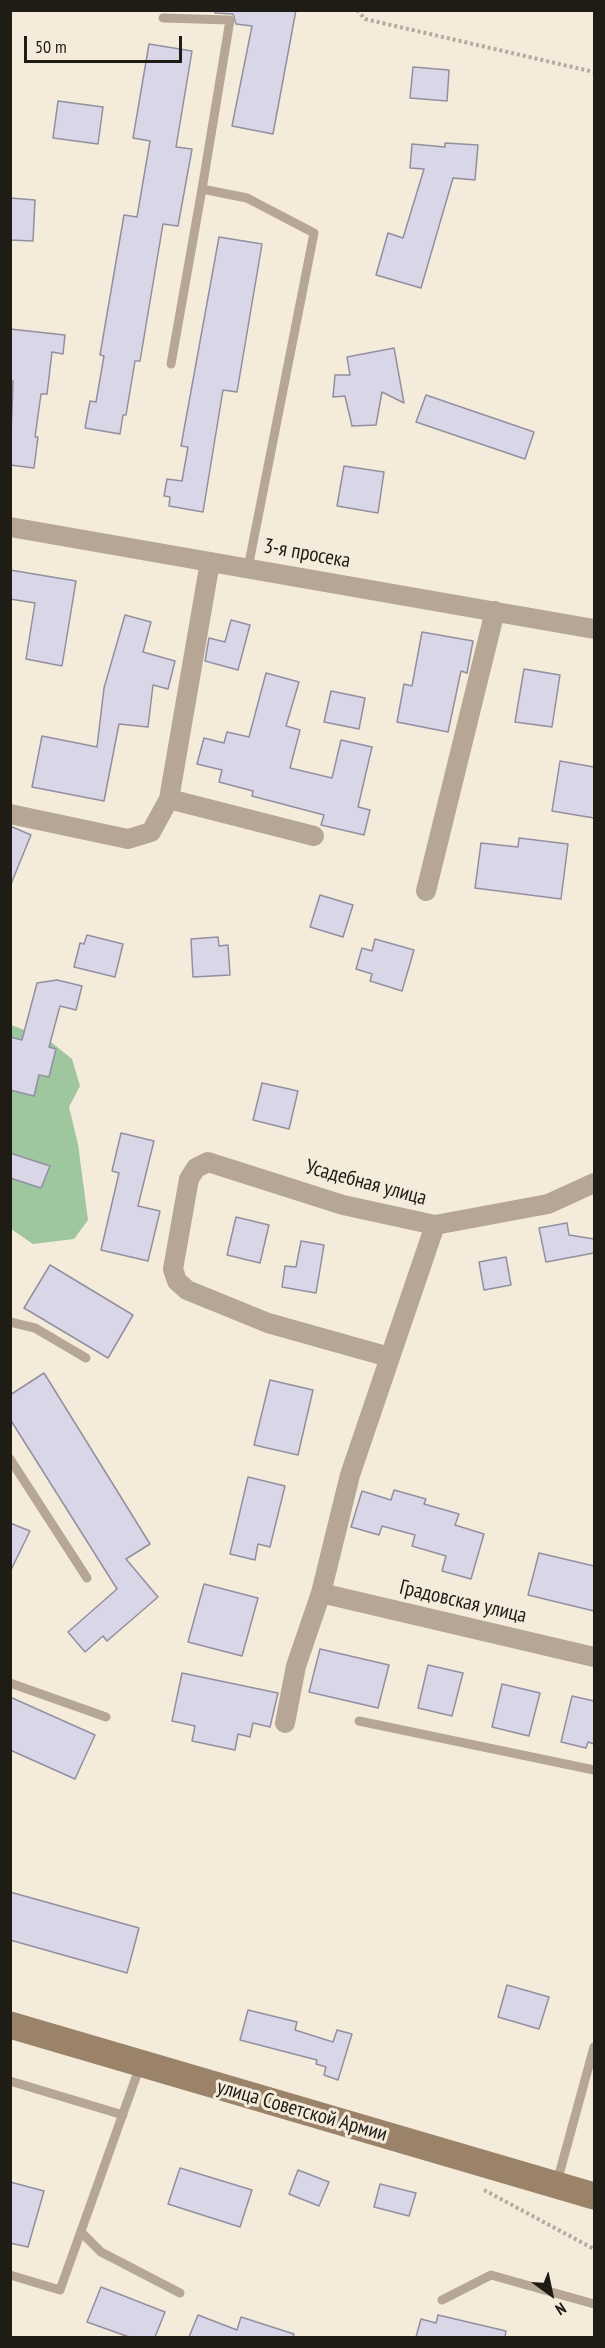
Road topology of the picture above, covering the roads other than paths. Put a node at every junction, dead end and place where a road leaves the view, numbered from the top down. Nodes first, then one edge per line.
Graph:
1 (164, 18) dead end
2 (202, 189) junction
3 (171, 364) dead end
4 (10, 527) edge
5 (210, 562) junction
6 (248, 568) junction
7 (495, 611) junction
8 (594, 629) edge
9 (169, 799) junction
10 (10, 814) edge
11 (314, 836) dead end
12 (426, 891) dead end
13 (594, 1183) edge
14 (435, 1225) junction
15 (10, 1322) edge
16 (389, 1357) junction
17 (86, 1358) dead end
18 (10, 1459) edge
19 (87, 1578) dead end
20 (321, 1593) junction
21 (594, 1657) edge
22 (10, 1683) edge
23 (106, 1717) dead end
24 (359, 1721) dead end
25 (285, 1723) dead end
26 (594, 1770) edge
27 (10, 2025) edge
28 (594, 2047) edge
29 (141, 2064) junction
30 (10, 2081) edge
31 (123, 2115) junction
32 (557, 2184) junction
33 (594, 2196) edge
34 (81, 2232) junction
35 (10, 2275) edge
36 (180, 2293) dead end
37 (442, 2300) dead end
38 (594, 2304) edge

1 - 2 lane
2 - 3 lane
2 - 6 lane
4 - 5 street, 3-я просека
5 - 6 street, 3-я просека
5 - 9 street
6 - 7 street, 3-я просека
7 - 8 street, 3-я просека
7 - 12 street
9 - 10 street
9 - 11 street
13 - 14 street, Усадебная улица
14 - 16 street
14 - 16 street, Усадебная улица
15 - 17 lane
16 - 20 street
18 - 19 lane
20 - 21 street, Градовская улица
20 - 25 street
22 - 23 lane
24 - 26 lane
27 - 29 street, улица Советской Армии
28 - 32 lane
29 - 31 lane
29 - 32 street, улица Советской Армии
30 - 31 lane
31 - 34 lane
32 - 33 street, улица Советской Армии
34 - 35 lane
34 - 36 lane
37 - 38 lane

